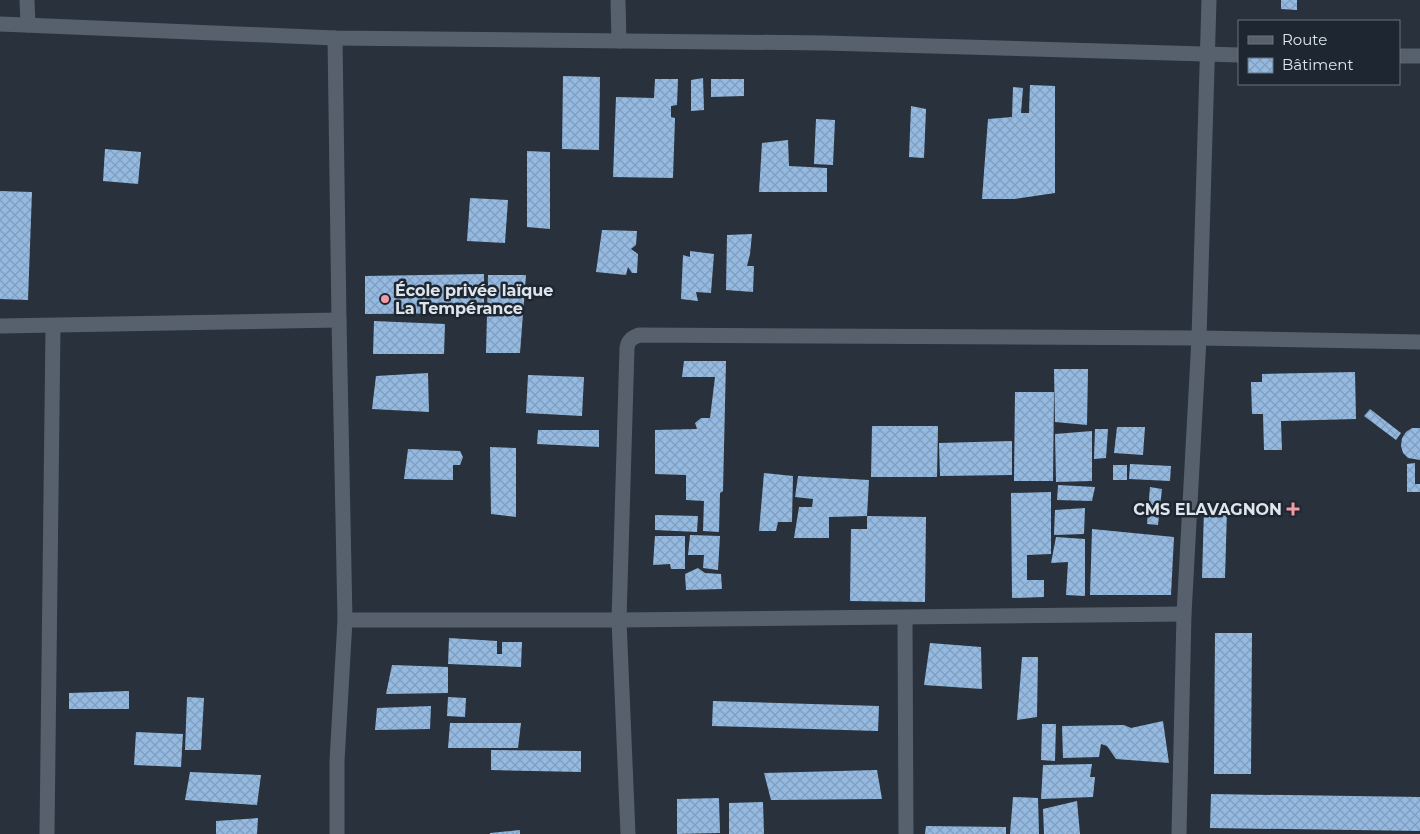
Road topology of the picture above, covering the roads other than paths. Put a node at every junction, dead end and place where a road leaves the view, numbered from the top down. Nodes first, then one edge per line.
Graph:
1 (28, 0) edge
2 (618, 0) edge
3 (1210, 0) edge
4 (0, 24) edge
5 (28, 25) junction
6 (335, 38) junction
7 (618, 41) junction
8 (1208, 55) junction
9 (1238, 55) edge
10 (1400, 56) edge
11 (1420, 56) edge
12 (339, 320) junction
13 (0, 326) edge
14 (53, 326) junction
15 (1199, 338) junction
16 (1420, 342) edge
17 (1184, 614) junction
18 (905, 618) junction
19 (345, 620) junction
20 (619, 620) junction
21 (47, 834) edge
22 (337, 834) edge
23 (628, 834) edge
24 (906, 834) edge
25 (1179, 834) edge

1 - 5 street
2 - 7 street
3 - 8 street
4 - 5 street
5 - 6 street
6 - 7 street
6 - 12 street
7 - 8 street
8 - 9 street
8 - 15 street
10 - 11 street
12 - 14 street
12 - 19 street
13 - 14 street
14 - 21 street
15 - 16 street
15 - 17 street
15 - 20 street
17 - 18 street
17 - 25 street
18 - 20 street
18 - 24 street
19 - 20 street
19 - 22 street
20 - 23 street

